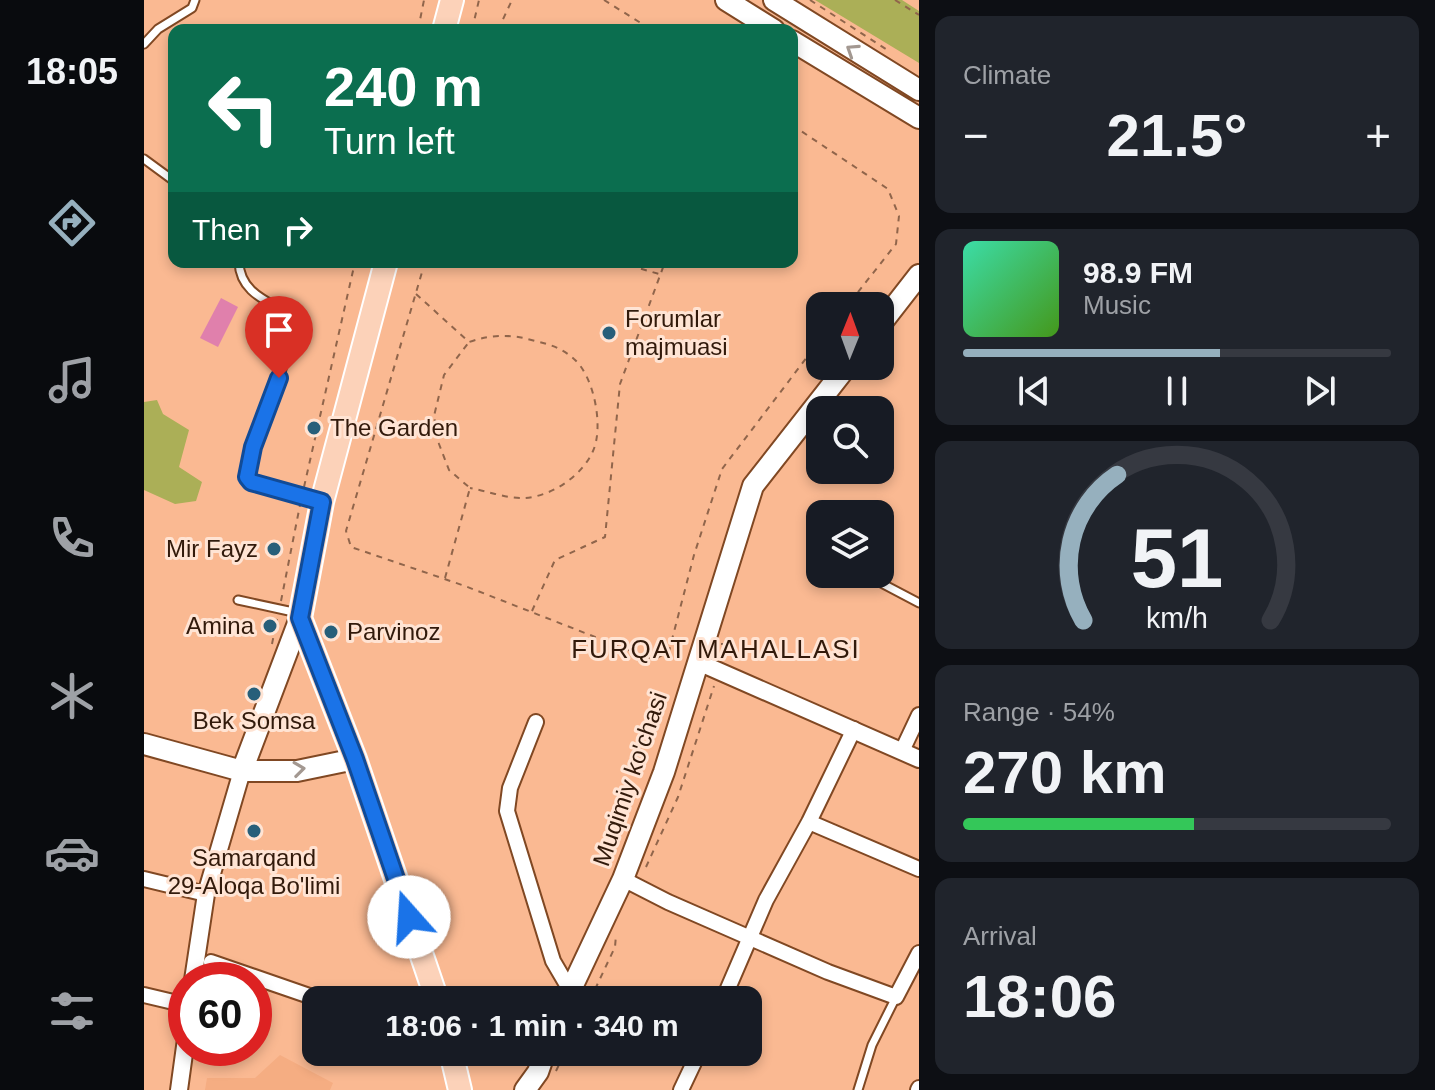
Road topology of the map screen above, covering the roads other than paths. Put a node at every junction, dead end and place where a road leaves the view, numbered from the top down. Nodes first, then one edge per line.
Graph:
1 (195, 0) edge
2 (452, 0) edge
3 (726, 0) edge
4 (774, 0) edge
5 (446, 24) edge
6 (765, 24) edge
7 (767, 24) edge
8 (144, 44) edge
9 (798, 45) edge
10 (919, 90) edge
11 (919, 118) edge
12 (144, 159) edge
13 (168, 177) edge
14 (239, 268) edge
15 (384, 268) edge
16 (919, 275) edge
17 (894, 307) edge
18 (836, 380) edge
19 (312, 499) junction
20 (891, 588) edge
21 (238, 600) dead end
22 (919, 603) edge
23 (293, 613) junction
24 (698, 662) junction
25 (919, 715) edge
26 (536, 722) dead end
27 (854, 729) junction
28 (144, 744) edge
29 (902, 751) junction
30 (355, 759) junction
31 (919, 759) edge
32 (242, 771) junction
33 (809, 822) junction
34 (919, 869) edge
35 (144, 879) edge
36 (623, 879) junction
37 (206, 894) junction
38 (752, 937) junction
39 (919, 953) edge
40 (196, 962) edge
41 (272, 983) edge
42 (432, 986) edge
43 (564, 986) edge
44 (572, 986) edge
45 (729, 986) edge
46 (302, 993) edge
47 (144, 995) edge
48 (896, 997) junction
49 (168, 1001) edge
50 (182, 1066) edge
51 (454, 1066) edge
52 (540, 1066) edge
53 (692, 1066) edge
54 (179, 1090) edge
55 (460, 1090) edge
56 (525, 1090) edge
57 (681, 1090) edge
58 (858, 1090) edge

1 - 8 lane
2 - 5 main road
3 - 6 main road
4 - 7 main road
10 -> 4 main road
9 - 11 main road
12 - 13 lane
14 - 19 lane
15 - 19 main road
16 - 17 main road
18 - 24 main road, Muqimiy ko'chasi
19 - 23 main road
20 - 22 lane
21 - 23 lane
23 - 30 main road
23 - 32 main road
24 - 27 street
24 - 36 main road, Muqimiy ko'chasi
25 - 29 street
26 - 43 street
27 - 29 street
27 - 33 street
28 - 32 main road
29 - 31 street
32 -> 30 main road
30 - 42 main road
32 - 37 street
33 - 34 street
33 - 38 street
35 - 37 street
36 - 38 street
36 - 44 main road, Muqimiy ko'chasi
37 - 40 street
38 - 45 street
38 - 48 street
39 - 48 street
41 - 46 street
47 - 49 street
48 - 58 lane
50 - 54 street
51 - 55 main road
52 - 56 main road
53 - 57 street

